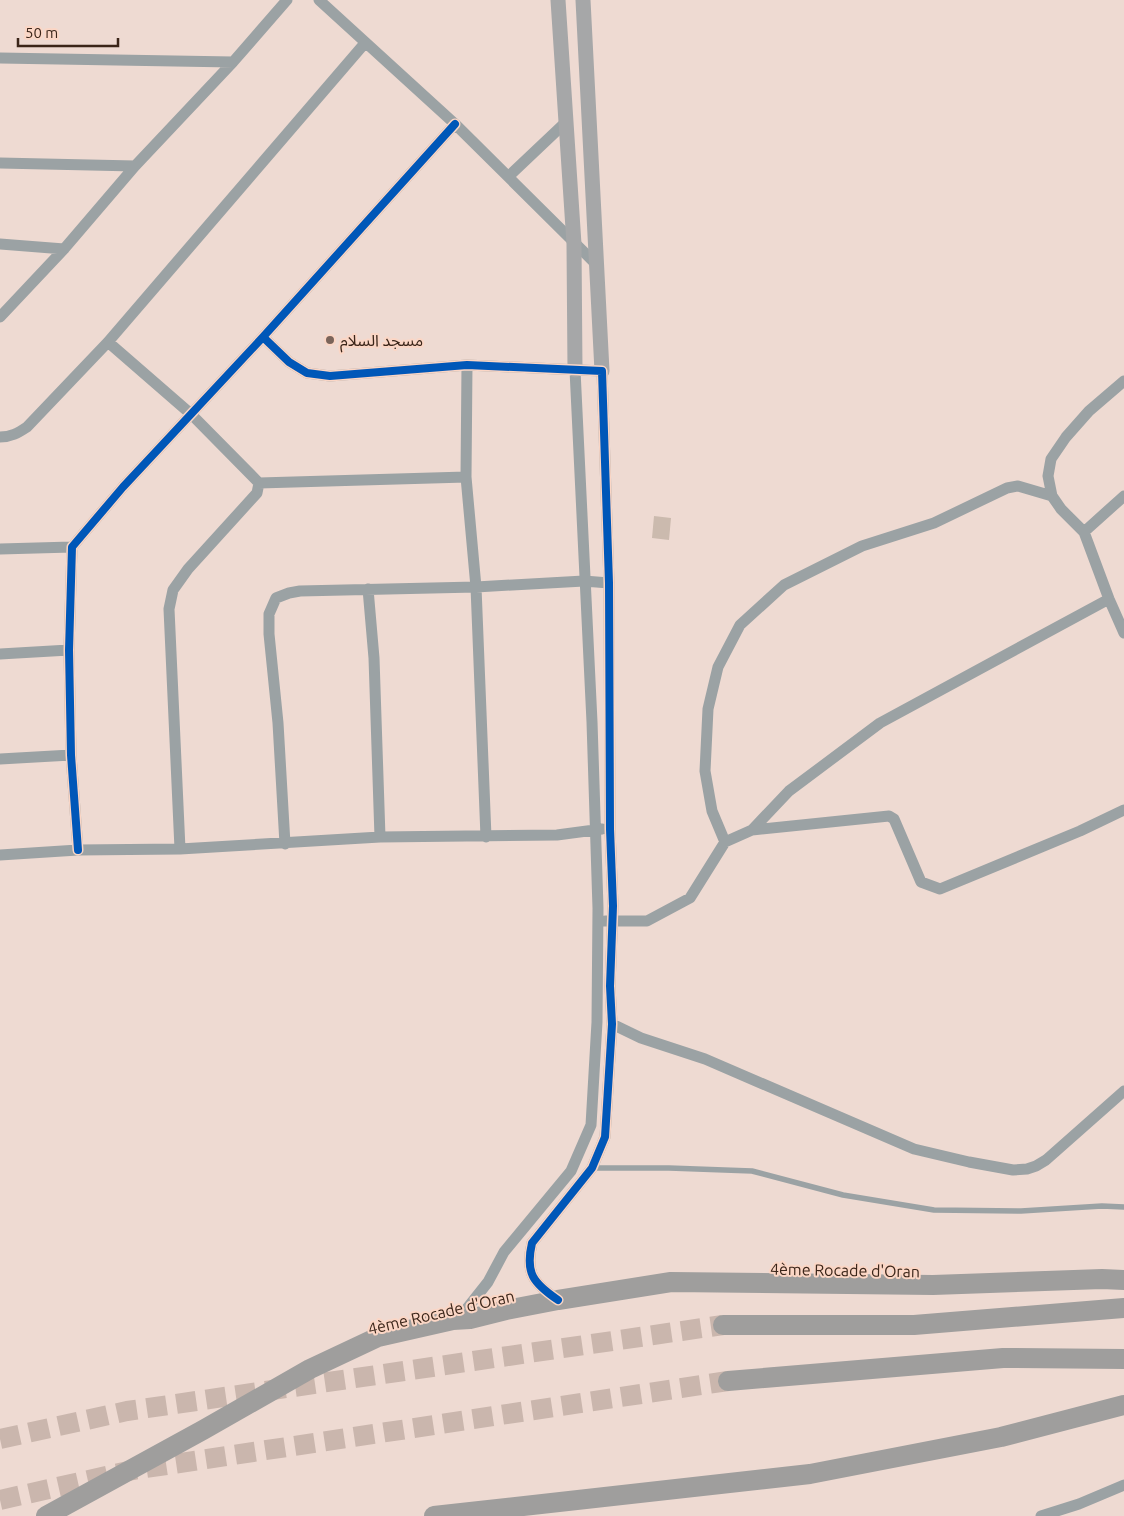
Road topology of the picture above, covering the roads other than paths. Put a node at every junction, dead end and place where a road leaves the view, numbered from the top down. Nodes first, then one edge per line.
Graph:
1 (288, 0) edge
2 (319, 0) edge
3 (558, 0) edge
4 (583, 0) edge
5 (364, 43) junction
6 (0, 58) edge
7 (233, 62) junction
8 (566, 122) junction
9 (455, 124) junction
10 (0, 163) edge
11 (135, 166) junction
12 (509, 176) junction
13 (0, 244) edge
14 (574, 244) junction
15 (64, 249) junction
16 (597, 265) junction
17 (0, 317) edge
18 (263, 337) junction
19 (108, 342) junction
20 (467, 365) junction
21 (575, 370) junction
22 (602, 371) junction
23 (1124, 381) edge
24 (192, 414) junction
25 (0, 436) edge
26 (466, 477) junction
27 (259, 482) junction
28 (1052, 496) junction
29 (1124, 496) edge
30 (1084, 532) junction
31 (72, 547) junction
32 (0, 549) edge
33 (584, 581) junction
34 (609, 583) junction
35 (476, 587) junction
36 (368, 589) junction
37 (1108, 599) junction
38 (1124, 633) edge
39 (69, 650) junction
40 (0, 654) edge
41 (71, 756) junction
42 (0, 759) edge
43 (1124, 810) edge
44 (595, 829) junction
45 (610, 829) junction
46 (752, 830) junction
47 (486, 837) junction
48 (380, 838) junction
49 (725, 842) junction
50 (285, 844) junction
51 (180, 849) junction
52 (78, 850) junction
53 (0, 855) edge
54 (598, 920) junction
55 (612, 922) junction
56 (612, 1024) junction
57 (1124, 1091) edge
58 (571, 1171) junction
59 (589, 1173) junction
60 (1124, 1207) edge
61 (1124, 1280) edge
62 (558, 1300) junction
63 (1124, 1308) edge
64 (453, 1320) junction
65 (723, 1325) tunnel mouth
66 (1124, 1358) edge
67 (728, 1381) tunnel mouth
68 (1124, 1405) edge
69 (1124, 1485) edge
70 (534, 1511) edge
71 (500, 1513) edge
72 (46, 1516) edge
73 (434, 1516) edge
74 (1041, 1516) edge

1 - 7 street
2 - 5 street
3 - 8 main road
4 - 16 main road
5 - 9 street
5 - 19 street
6 - 7 street
7 - 11 street
8 - 12 street
8 - 14 main road
9 - 12 street
9 - 18 street
10 - 11 street
11 - 15 street
12 - 14 street
13 - 15 street
14 - 16 street
14 - 21 main road
15 - 17 street
16 - 22 main road
18 - 20 street
18 - 24 street
19 - 24 street
19 - 25 street
20 - 21 street
20 - 26 street
21 - 22 street
21 - 33 street
22 - 34 street
23 - 28 street
24 - 27 street
24 - 31 street
26 - 27 street
26 - 35 street
27 - 51 street
28 - 30 street
28 - 49 street
29 - 30 street
30 - 37 street
31 - 32 street
31 - 39 street
33 - 34 street
33 - 35 street
33 - 44 street
34 - 45 street
35 - 36 street
35 - 47 street
36 - 48 street
36 - 50 street
37 - 38 street
37 - 46 street
39 - 40 street
39 - 41 street
41 - 42 street
41 - 52 street
43 - 46 street
44 - 45 street
44 - 47 street
44 - 54 street
45 - 55 street
46 - 49 street
47 - 48 street
48 - 50 street
49 - 55 street
50 - 51 street
51 - 52 street
52 - 53 street
54 - 55 street
54 - 58 street
55 - 56 street
56 - 57 street
56 - 59 street
58 - 59 street
58 - 64 street
59 - 60 lane
59 - 62 street
61 - 62 highway, 4ème Rocade d'Oran
62 - 64 highway, 4ème Rocade d'Oran
63 - 65 highway
64 - 72 highway, 4ème Rocade d'Oran
66 - 67 highway
68 - 70 highway
69 - 74 street
70 - 71 highway
71 - 73 highway

